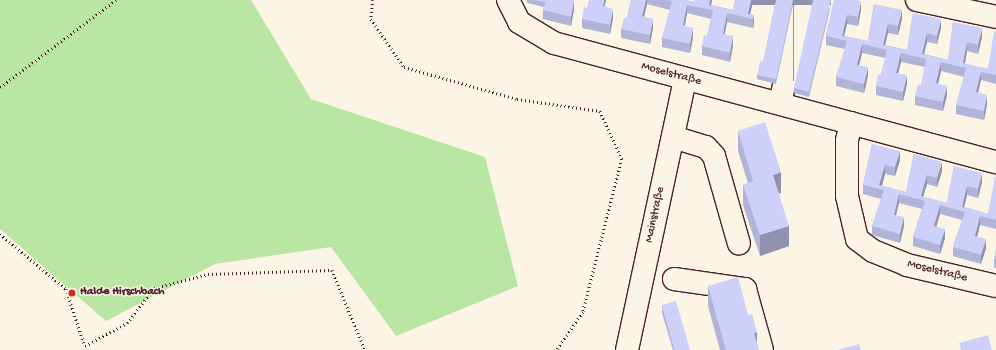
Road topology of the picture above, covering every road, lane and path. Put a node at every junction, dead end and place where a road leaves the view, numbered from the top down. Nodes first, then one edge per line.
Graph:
1 (116, 0) edge
2 (373, 0) edge
3 (508, 0) edge
4 (803, 0) edge
5 (917, 0) edge
6 (996, 17) edge
7 (685, 79) junction
8 (0, 87) edge
9 (780, 103) junction
10 (851, 123) junction
11 (673, 137) junction
12 (996, 162) edge
13 (0, 234) edge
14 (739, 244) dead end
15 (674, 279) dead end
16 (996, 286) edge
17 (365, 350) edge
18 (557, 350) edge
19 (628, 350) edge
20 (762, 350) edge

1 - 8 path
2 - 18 path
3 - 7 street, Moselstraße
4 - 9 street
5 - 6 street
7 - 9 street, Moselstraße
7 - 11 street, Mainstraße
9 - 10 street, Moselstraße
10 - 12 street, Moselstraße
10 - 16 street, Moselstraße
11 - 14 street
11 - 19 street, Mainstraße
13 - 17 path
15 - 20 street

